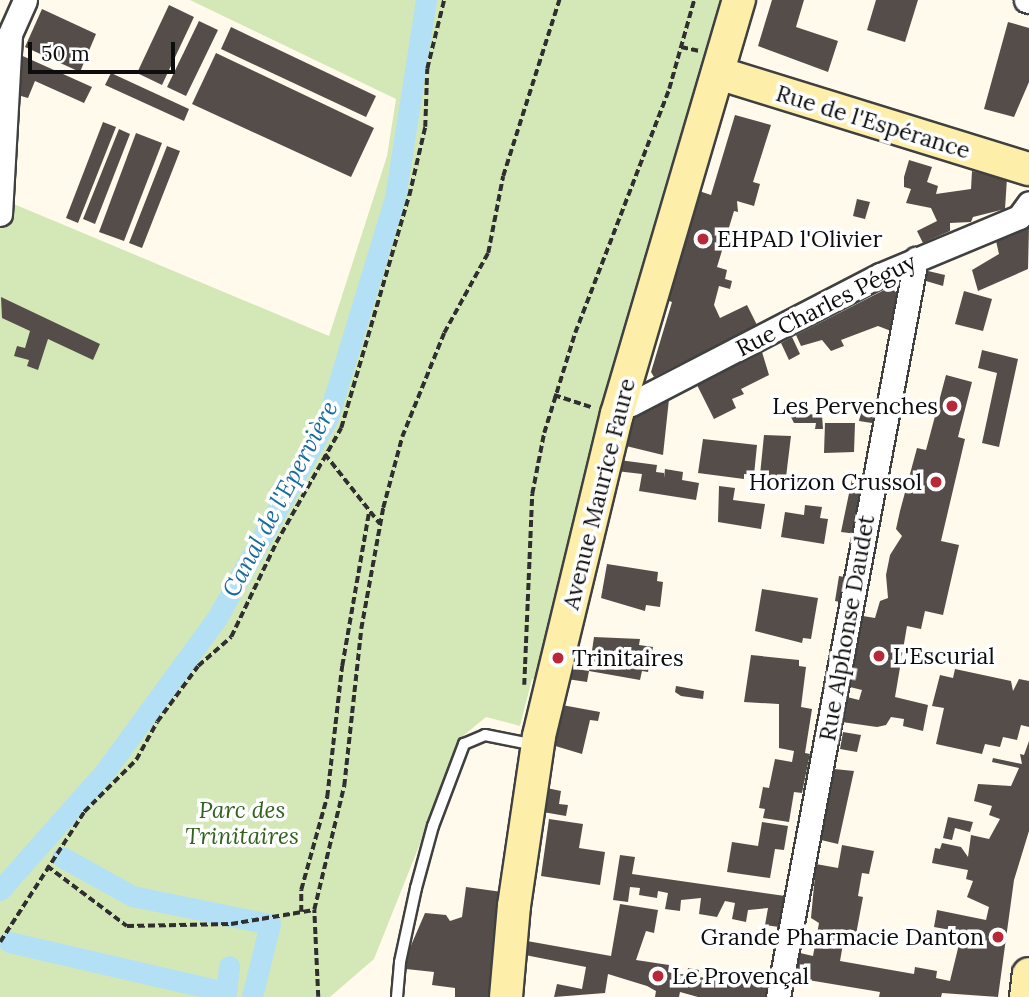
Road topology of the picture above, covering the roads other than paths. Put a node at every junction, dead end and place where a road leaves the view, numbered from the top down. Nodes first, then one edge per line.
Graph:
1 (25, 0) edge
2 (739, 0) edge
3 (718, 74) junction
4 (1029, 169) edge
5 (1029, 203) edge
6 (0, 214) edge
7 (916, 259) junction
8 (619, 408) junction
9 (537, 746) junction
10 (1029, 974) edge
11 (397, 997) edge
12 (506, 997) edge
13 (778, 997) edge
14 (1026, 997) edge

1 - 6 street
2 - 3 street, Avenue Maurice Faure
3 - 4 street, Rue de l'Espérance
3 - 8 street, Avenue Maurice Faure
5 - 7 street, Rue Charles Péguy
7 - 8 street, Rue Charles Péguy
7 - 13 street, Rue Alphonse Daudet
8 - 9 street, Avenue Maurice Faure
9 - 11 lane
9 - 12 street, Avenue Maurice Faure
10 - 14 street

